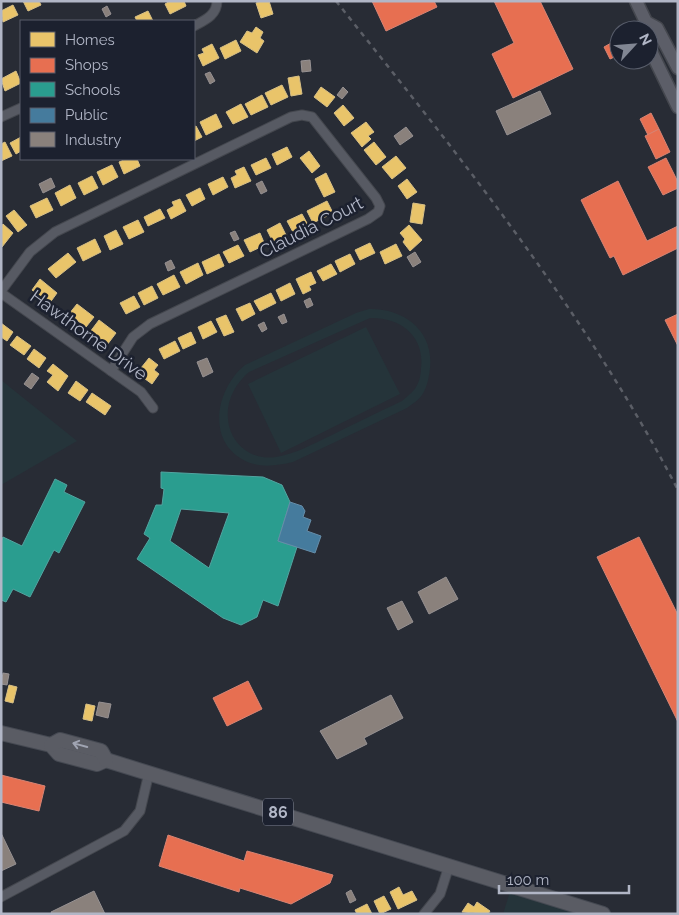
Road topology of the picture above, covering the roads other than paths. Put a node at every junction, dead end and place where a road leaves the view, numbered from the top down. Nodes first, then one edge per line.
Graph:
1 (218, 1) edge
2 (636, 1) edge
3 (643, 20) edge
4 (195, 25) edge
5 (659, 32) edge
6 (659, 68) edge
7 (678, 68) edge
8 (678, 75) edge
9 (666, 82) junction
10 (678, 106) edge
11 (20, 108) edge
12 (1, 117) edge
13 (1, 292) edge
14 (110, 371) junction
15 (153, 408) dead end
16 (1, 733) edge
17 (149, 773) junction
18 (449, 866) junction
19 (1, 897) edge
20 (424, 914) edge
21 (604, 914) edge

1 - 4 street
2 - 3 main road
5 - 7 main road
6 - 9 main road
8 - 9 main road
9 - 10 main road
11 - 12 street
13 - 14 street, Hawthorne Drive
13 - 14 street, Claudia Court
14 - 15 street, Hawthorne Drive
16 - 17 main road, 86
17 - 18 main road, 86
17 - 19 street
18 - 20 street
18 - 21 main road, 86

